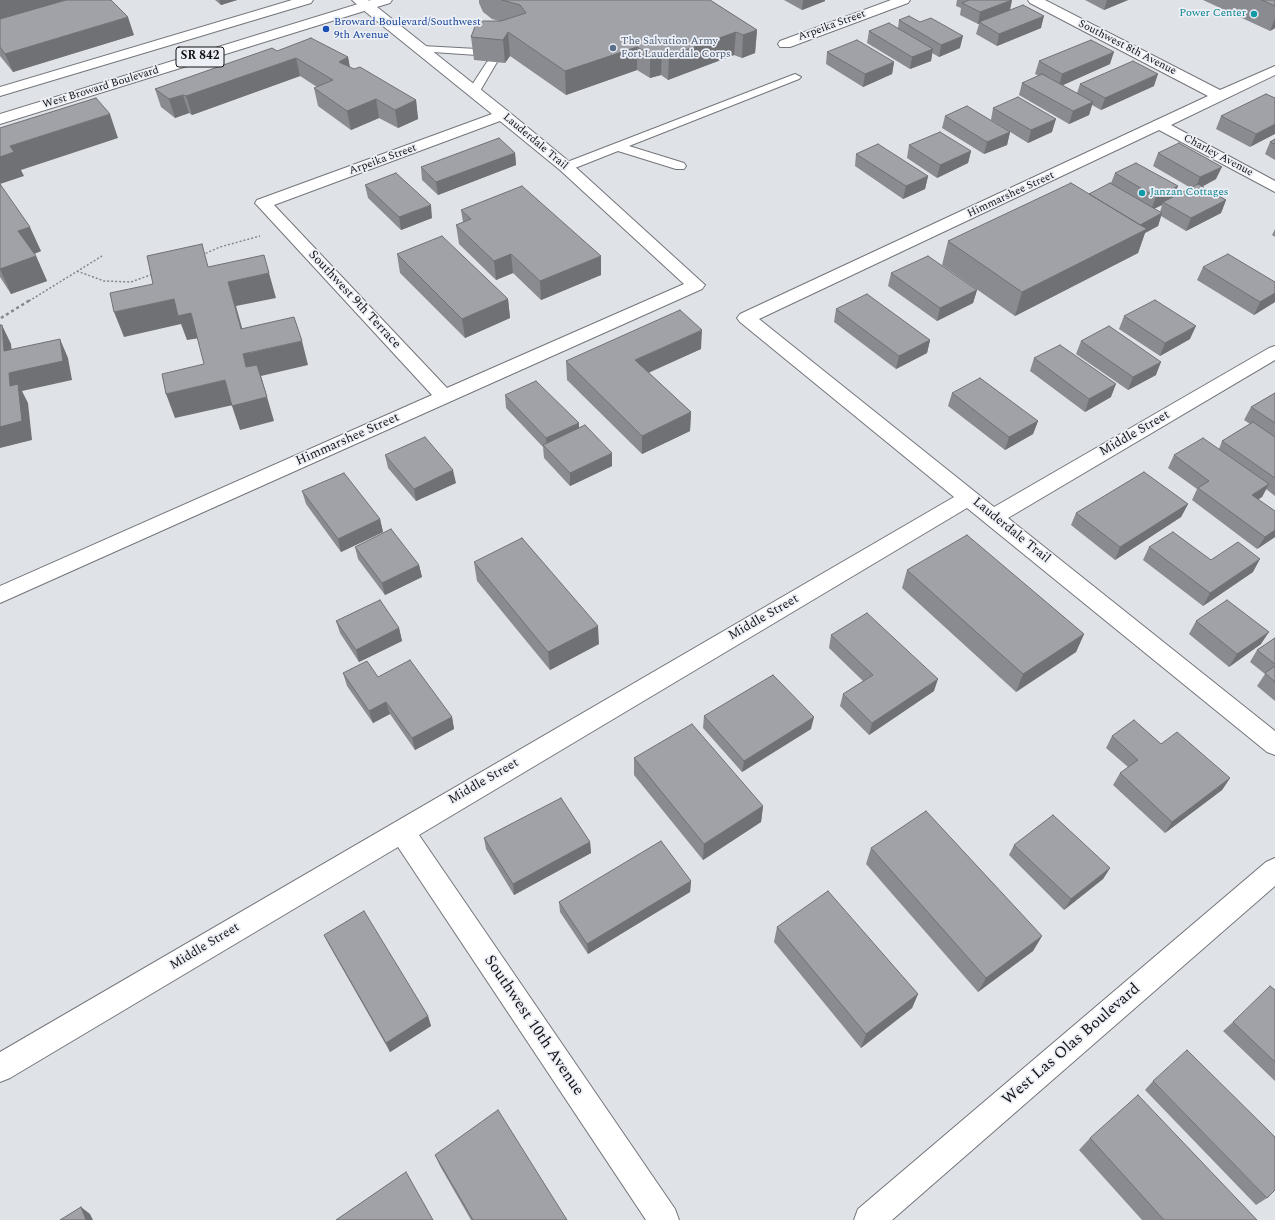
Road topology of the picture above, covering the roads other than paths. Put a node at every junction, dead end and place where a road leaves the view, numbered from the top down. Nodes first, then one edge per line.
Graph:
1 (306, 0) edge
2 (385, 0) edge
3 (903, 0) edge
4 (1035, 0) edge
5 (363, 3) edge
6 (784, 44) dead end
7 (422, 49) junction
8 (477, 52) edge
9 (492, 62) edge
10 (1275, 70) edge
11 (795, 77) dead end
12 (474, 91) junction
13 (0, 92) edge
14 (1220, 96) junction
15 (504, 115) junction
16 (0, 119) edge
17 (1160, 125) junction
18 (618, 148) junction
19 (680, 166) dead end
20 (566, 167) junction
21 (1275, 187) edge
22 (263, 203) joint
23 (696, 286) joint
24 (746, 318) joint
25 (1275, 352) edge
26 (444, 397) junction
27 (969, 497) junction
28 (994, 517) junction
29 (0, 595) edge
30 (1275, 745) edge
31 (402, 831) junction
32 (1275, 870) edge
33 (0, 1068) edge
34 (664, 1220) edge
35 (869, 1220) edge

1 - 13 street, West Broward Boulevard / SR 842
2 - 5 street, West Broward Boulevard / SR 842
3 - 6 street, Arpeika Street
4 - 14 street, Southwest 8th Avenue
5 - 7 street, Lauderdale Trail
5 - 16 street, West Broward Boulevard / SR 842
7 - 8 lane
7 - 12 street, Lauderdale Trail
9 - 12 lane
10 - 14 street, Himmarshee Street
11 - 18 lane
12 - 15 street, Lauderdale Trail
14 - 17 street, Himmarshee Street
15 - 20 street, Lauderdale Trail
15 - 22 street, Arpeika Street
17 - 21 street, Charley Avenue
17 - 24 street, Himmarshee Street
18 - 19 lane
18 - 20 lane
20 - 23 street, Lauderdale Trail
22 - 26 street, Southwest 9th Terrace
23 - 26 street, Himmarshee Street
24 - 27 street, Lauderdale Trail
25 - 28 street, Middle Street
26 - 29 street, Himmarshee Street
27 - 28 street, Lauderdale Trail
27 - 31 street, Middle Street
28 - 30 street, Lauderdale Trail
31 - 33 street, Middle Street
31 - 34 street, Southwest 10th Avenue
32 - 35 street, West Las Olas Boulevard

